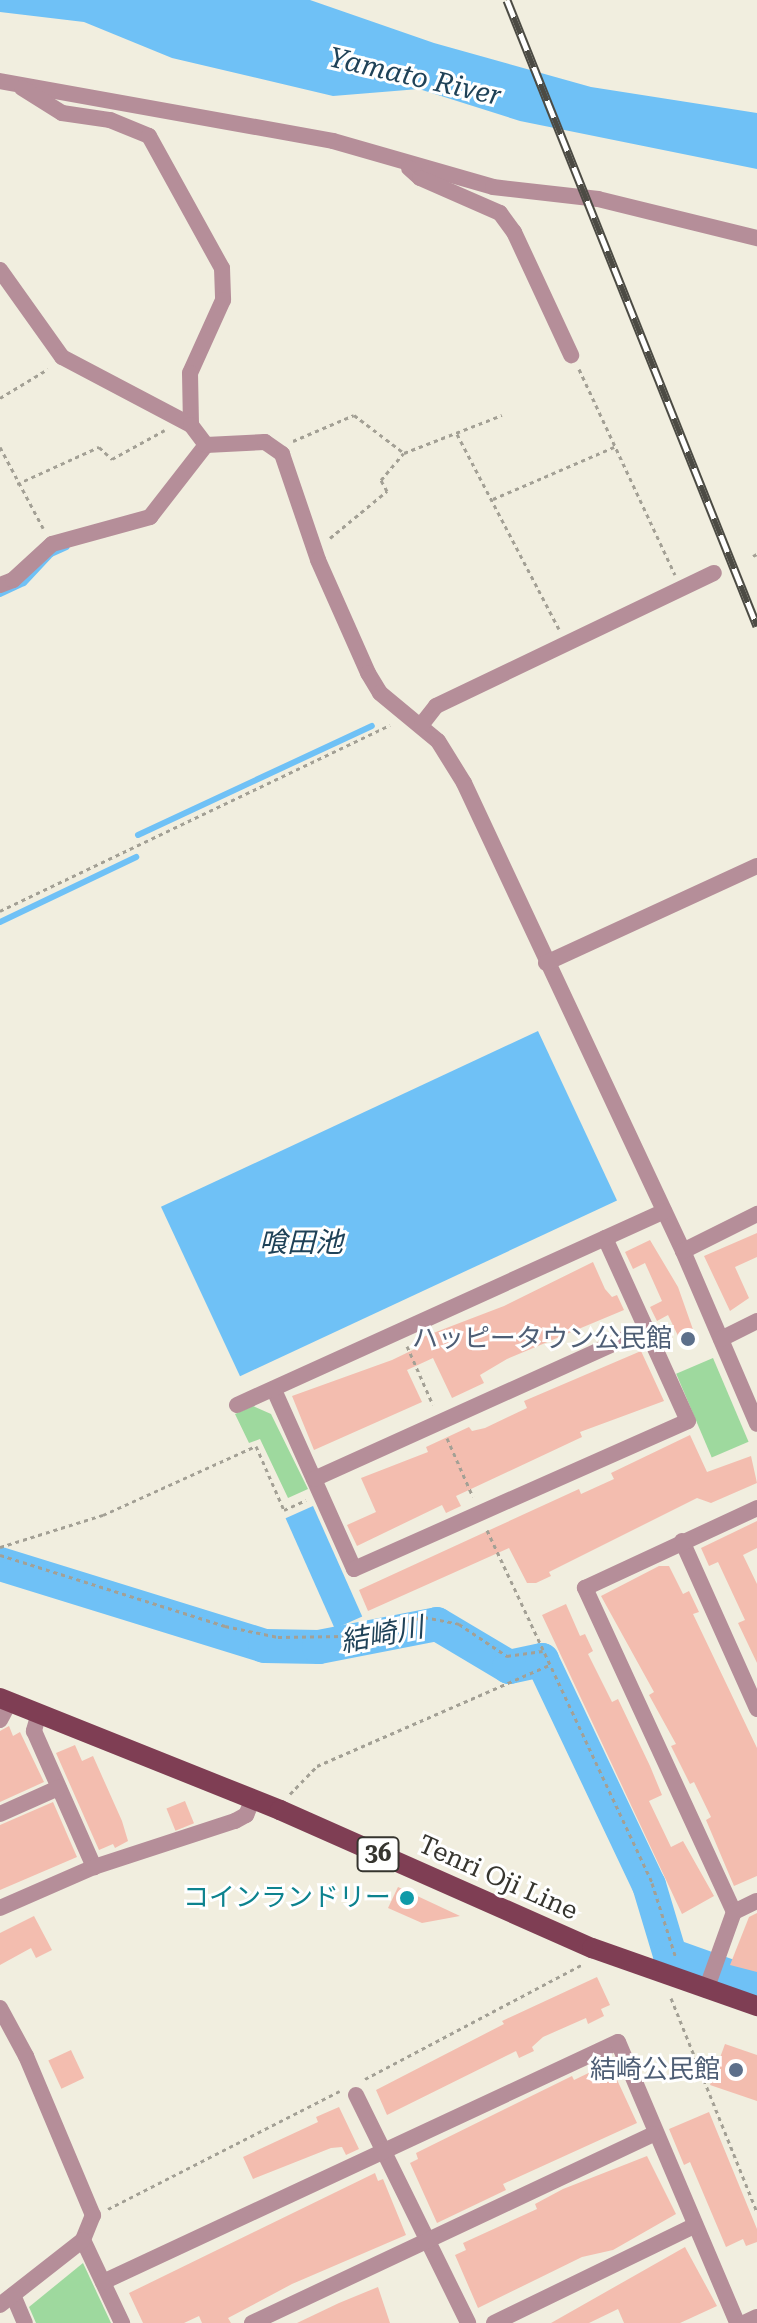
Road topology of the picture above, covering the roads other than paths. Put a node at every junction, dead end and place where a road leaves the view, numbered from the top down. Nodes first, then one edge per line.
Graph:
1 (7, 82) edge
2 (402, 162) junction
3 (757, 238) edge
4 (0, 270) edge
5 (571, 355) road end
6 (183, 423) junction
7 (206, 445) junction
8 (714, 573) dead end
9 (0, 585) edge
10 (422, 724) junction
11 (757, 866) edge
12 (546, 963) junction
13 (664, 1211) junction
14 (757, 1214) edge
15 (605, 1238) junction
16 (683, 1251) junction
17 (757, 1321) edge
18 (646, 1329) junction
19 (721, 1339) junction
20 (274, 1390) junction
21 (237, 1405) dead end
22 (757, 1424) edge
23 (317, 1487) junction
24 (757, 1508) edge
25 (682, 1541) junction
26 (5, 1699) edge
27 (757, 1709) edge
28 (39, 1713) junction
29 (0, 1720) edge
30 (58, 1788) junction
31 (253, 1799) junction
32 (0, 1814) edge
33 (94, 1867) junction
34 (757, 1901) edge
35 (0, 1908) edge
36 (734, 1912) junction
37 (706, 1990) junction
38 (757, 2006) edge
39 (0, 2008) edge
40 (356, 2095) dead end
41 (653, 2134) junction
42 (385, 2152) junction
43 (694, 2226) junction
44 (83, 2240) junction
45 (429, 2241) junction
46 (103, 2282) junction
47 (6, 2300) edge
48 (757, 2317) edge
49 (25, 2323) edge
50 (122, 2323) edge
51 (252, 2323) edge
52 (468, 2323) edge
53 (494, 2323) edge
54 (737, 2323) edge
55 (744, 2323) edge

1 - 2 street
1 - 6 street
2 - 3 street
2 - 5 street
4 - 6 street
6 - 7 street
7 - 9 street
7 - 10 street
8 - 10 street
10 - 12 street
11 - 12 street
12 - 13 street
13 - 15 street
13 - 16 street
14 - 16 street
15 - 18 street
15 - 20 street
16 - 19 street
17 - 19 street
18 - 23 street
18 - 23 street
19 - 22 street
20 - 21 street
20 - 23 street
24 - 25 street
25 - 27 street
25 - 36 street
26 - 28 main road, Tenri Oji Line / 36
26 - 29 street
28 - 30 street
28 - 31 main road, Tenri Oji Line / 36
30 - 32 street
30 - 33 street
31 - 33 street
31 - 37 main road, Tenri Oji Line / 36
33 - 35 street
34 - 36 street
36 - 37 street
37 - 38 main road, Tenri Oji Line / 36
39 - 44 street
40 - 42 street
41 - 42 street
41 - 43 street
41 - 45 street
42 - 45 street
42 - 46 street
43 - 53 street
43 - 54 street
44 - 46 street
44 - 47 street
45 - 51 street
45 - 52 street
46 - 50 street
47 - 49 street
48 - 55 street

